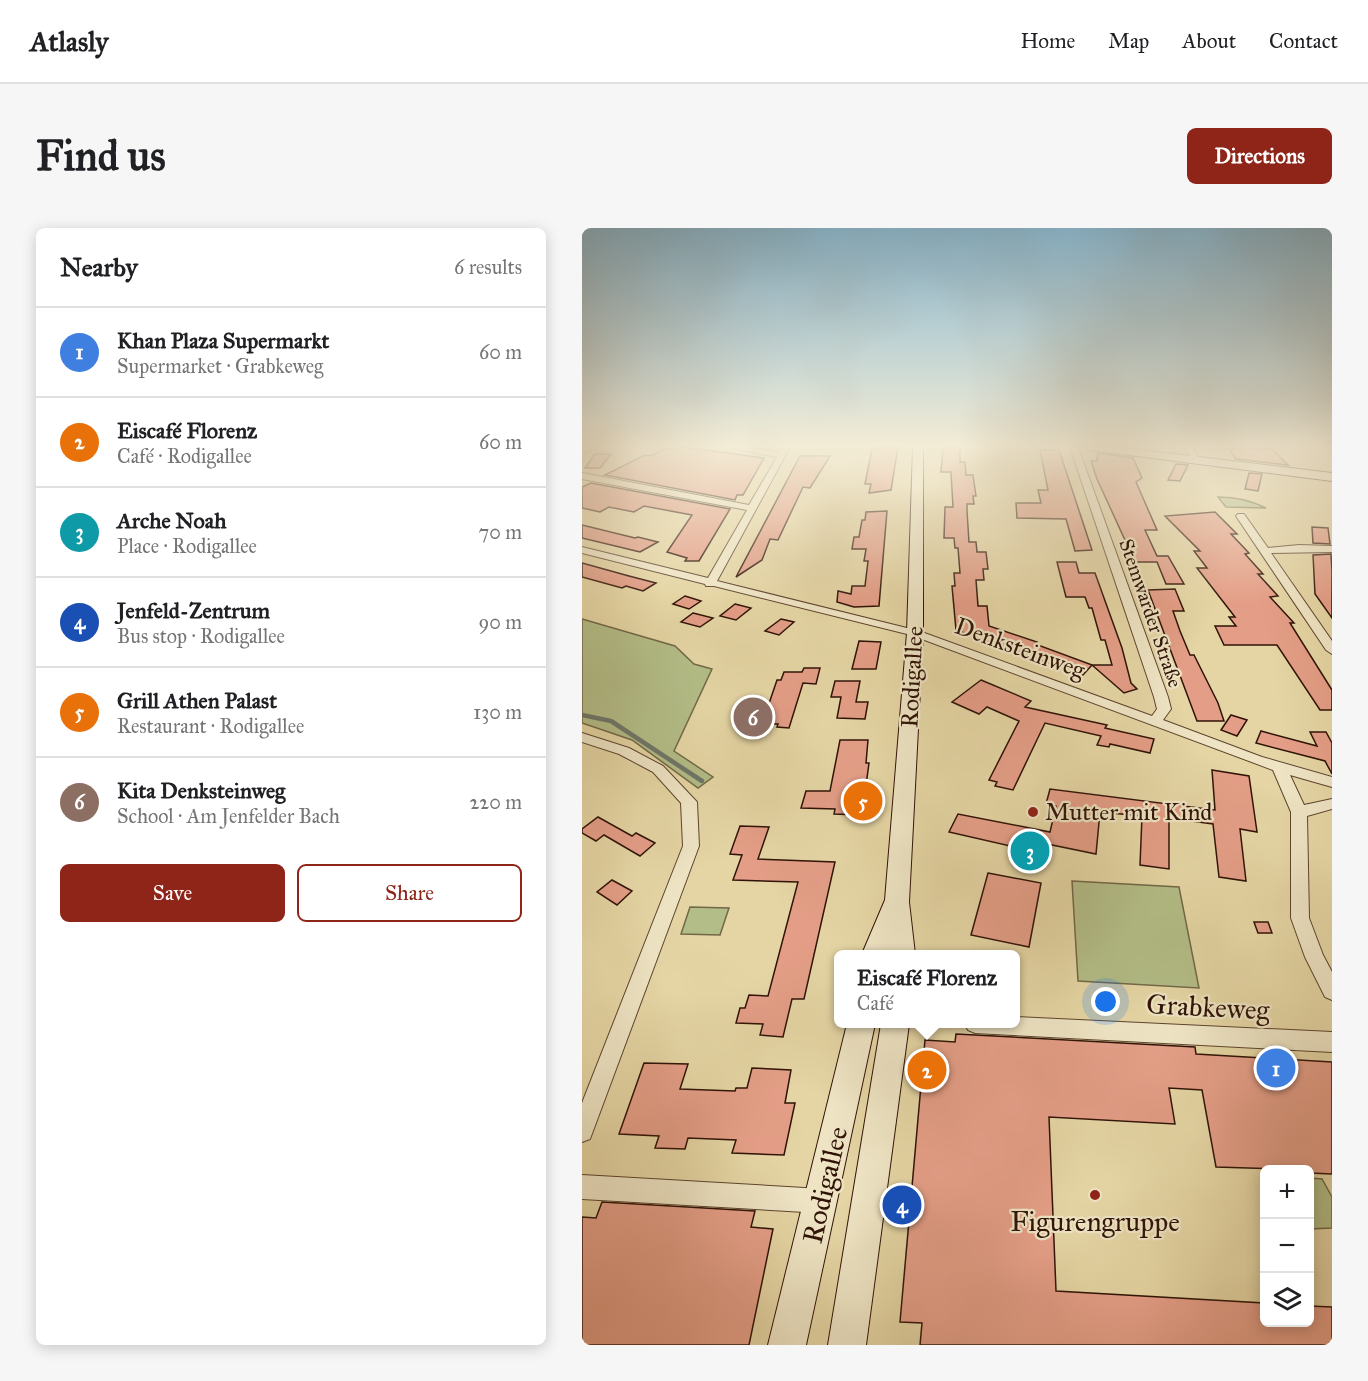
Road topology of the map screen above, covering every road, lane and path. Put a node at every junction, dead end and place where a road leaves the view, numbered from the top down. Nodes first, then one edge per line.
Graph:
1 (704, 499) edge
2 (756, 499) edge
3 (919, 499) edge
4 (1092, 499) edge
5 (751, 508) junction
6 (1241, 516) dead end
7 (1332, 549) edge
8 (582, 550) edge
9 (1265, 551) junction
10 (710, 584) junction
11 (915, 633) junction
12 (1332, 650) edge
13 (1155, 721) junction
14 (582, 737) edge
15 (1280, 768) junction
16 (1332, 782) edge
17 (1332, 804) edge
18 (1299, 812) junction
19 (897, 902) junction
20 (876, 950) edge
21 (902, 950) edge
22 (1332, 991) edge
23 (1020, 1025) edge
24 (860, 1028) edge
25 (894, 1028) edge
26 (1332, 1042) edge
27 (582, 1131) edge
28 (582, 1187) edge
29 (822, 1201) junction
30 (787, 1345) edge
31 (848, 1345) edge

1 - 5 street
2 - 5 street
3 - 11 main road, Rodigallee
4 - 13 street, Stemwarder Straße
5 - 10 street
6 - 9 street
7 - 9 street
8 - 10 street, Denksteinweg
9 - 12 street
10 - 11 street, Denksteinweg
11 - 13 street, Denksteinweg
11 - 19 main road, Rodigallee
13 - 15 street, Denksteinweg
14 - 27 street
15 - 16 street, Denksteinweg
15 - 18 street
17 - 18 street
18 - 22 street
19 - 20 main road, Rodigallee
19 - 21 main road, Rodigallee
23 - 26 street, Grabkeweg
24 - 29 main road, Rodigallee
25 - 31 main road, Rodigallee
28 - 29 street
29 - 30 main road, Rodigallee

